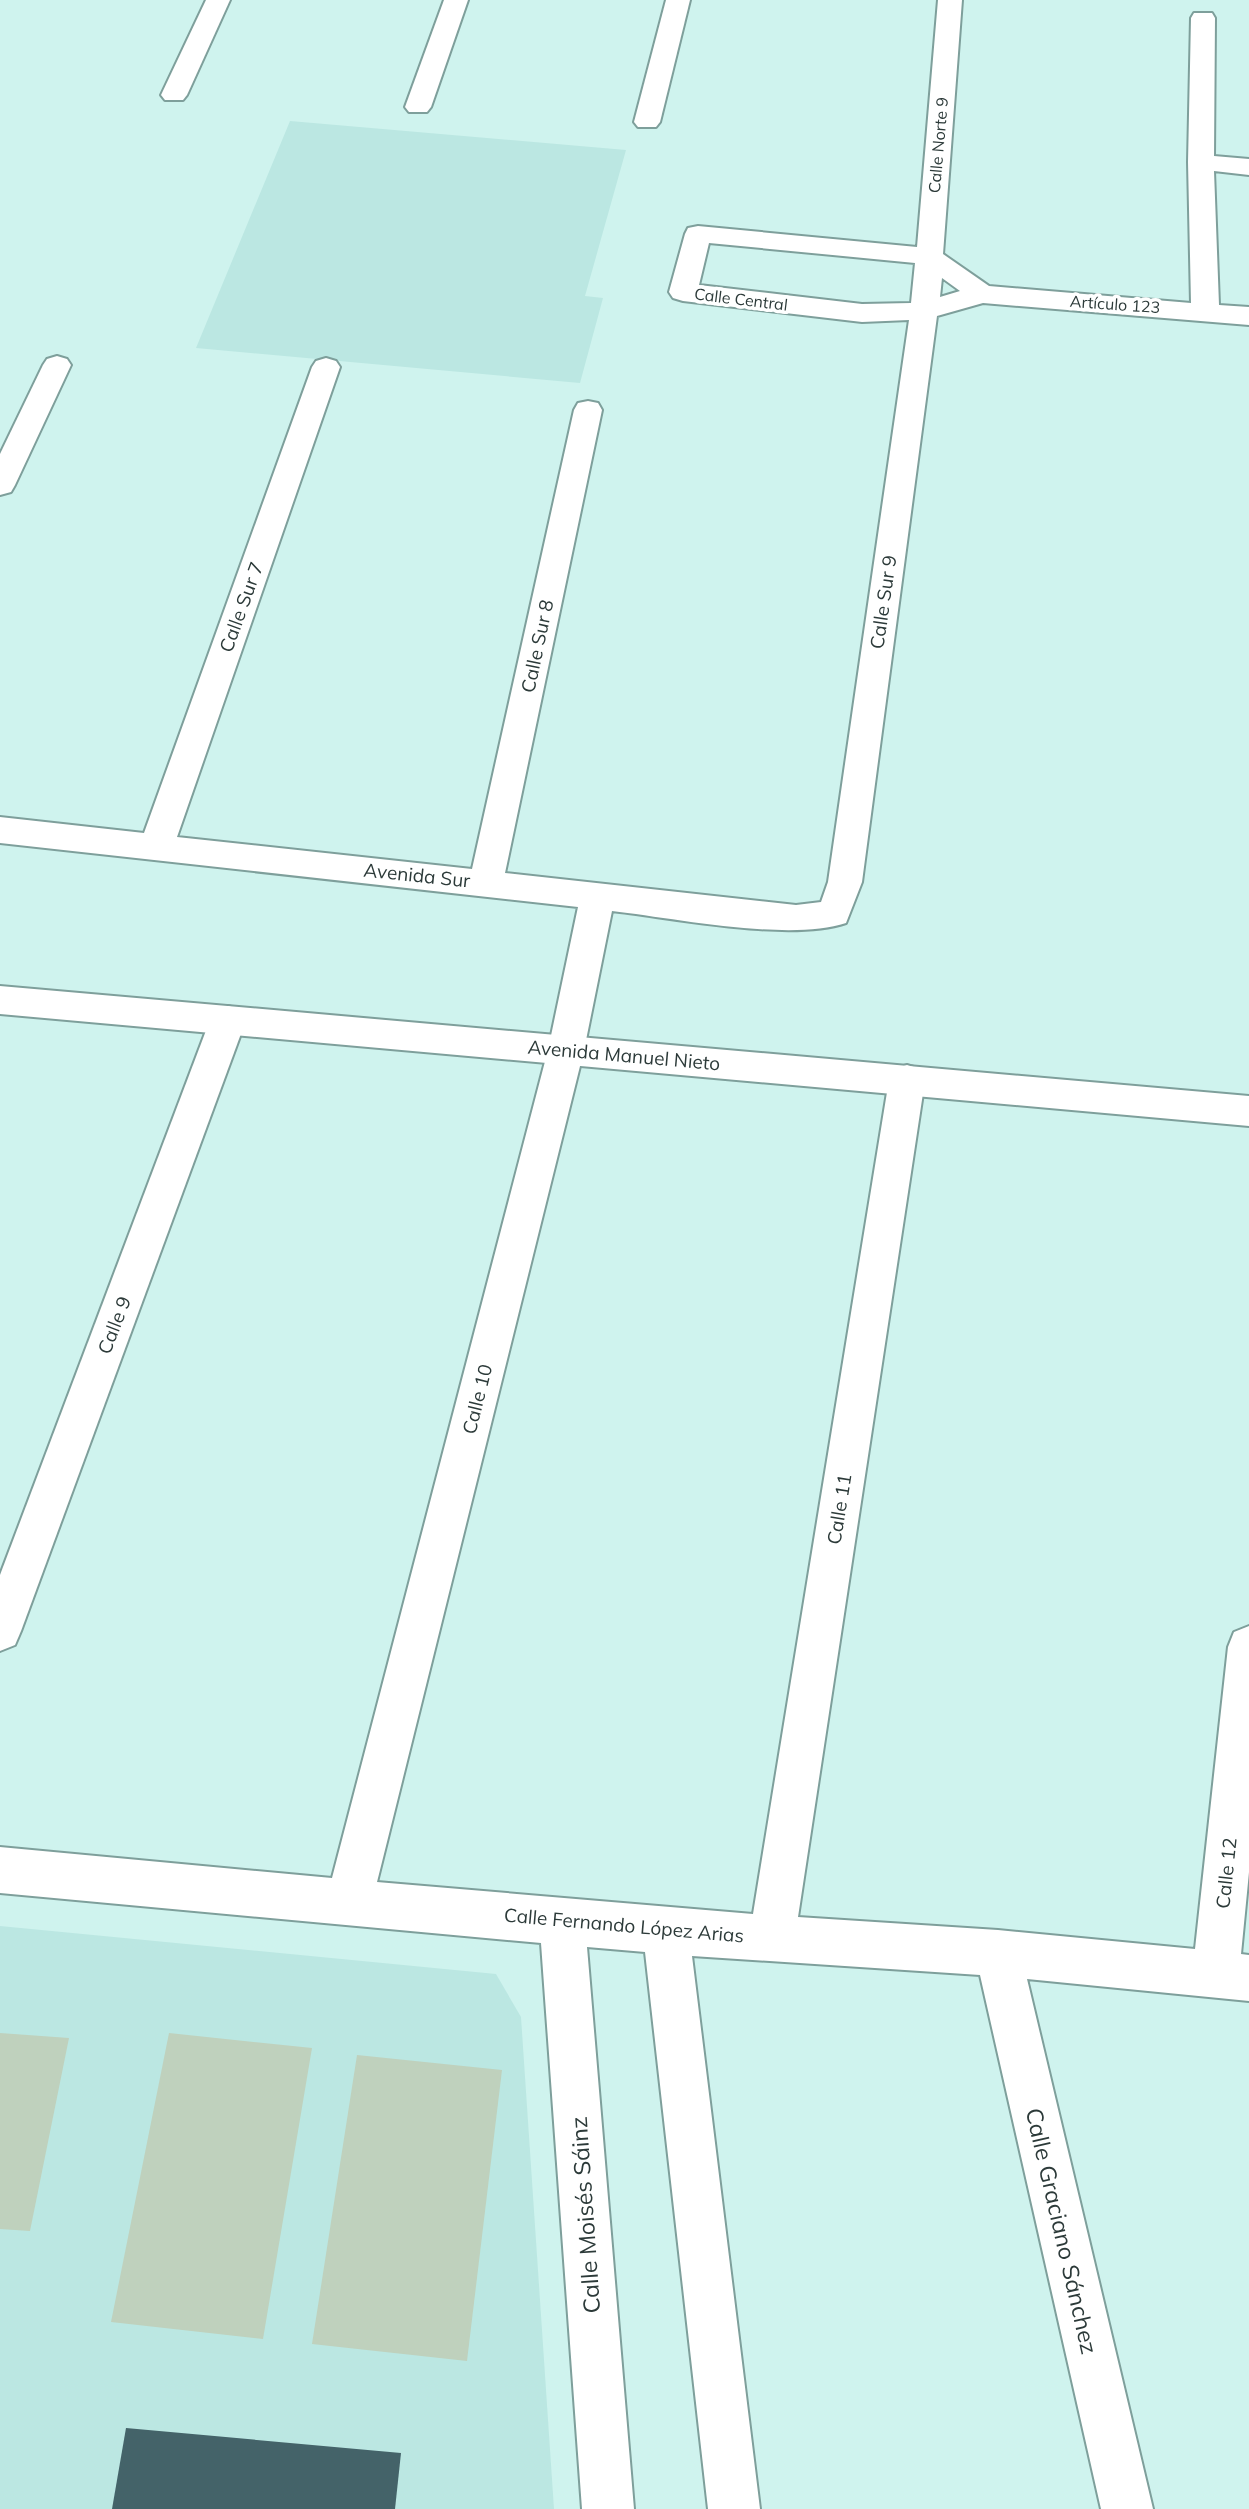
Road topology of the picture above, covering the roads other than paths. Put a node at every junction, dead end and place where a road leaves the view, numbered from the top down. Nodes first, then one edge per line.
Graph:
1 (218, 0) edge
2 (456, 0) edge
3 (678, 0) edge
4 (950, 0) edge
5 (1203, 18) dead end
6 (174, 95) dead end
7 (418, 107) dead end
8 (647, 122) dead end
9 (1201, 162) junction
10 (1249, 167) edge
11 (929, 256) junction
12 (982, 294) junction
13 (925, 300) junction
14 (1205, 312) junction
15 (1249, 316) edge
16 (57, 365) dead end
17 (326, 367) dead end
18 (588, 410) dead end
19 (0, 485) edge
20 (0, 830) edge
21 (156, 847) junction
22 (486, 883) junction
23 (598, 894) junction
24 (834, 914) joint
25 (0, 1000) edge
26 (228, 1020) junction
27 (566, 1050) junction
28 (907, 1080) junction
29 (1249, 1111) edge
30 (0, 1630) edge
31 (1249, 1647) edge
32 (0, 1870) edge
33 (348, 1901) junction
34 (562, 1921) junction
35 (666, 1931) junction
36 (772, 1937) junction
37 (998, 1953) junction
38 (1232, 1976) edge
39 (608, 2509) edge
40 (734, 2509) edge
41 (1127, 2509) edge

1 - 6 street
2 - 7 street
3 - 8 street
4 - 11 street, Calle Norte 9
5 - 9 street
9 - 10 street
9 - 14 street
11 - 12 street
11 - 13 street, Calle Norte 9
11 - 13 street, Calle Central
12 - 13 street, Artículo 123
12 - 14 street, Artículo 123
13 - 24 street, Calle Sur 9
14 - 15 street, Artículo 123
16 - 19 street
17 - 21 street, Calle Sur 7
18 - 22 street, Calle Sur 8
20 - 21 street, Avenida Sur
21 - 22 street, Avenida Sur
22 - 23 street, Avenida Sur
23 - 24 street, Avenida Sur
23 - 27 street, Calle 10
25 - 26 street, Avenida Manuel Nieto
26 - 27 street, Avenida Manuel Nieto
26 - 30 street, Calle 9
27 - 28 street, Avenida Manuel Nieto
27 - 33 street, Calle 10
28 - 29 street, Avenida Manuel Nieto
28 - 36 street, Calle 11
31 - 38 street, Calle 12
32 - 33 street, Calle Fernando López Arias
33 - 34 street, Calle Fernando López Arias
34 - 35 street, Calle Fernando López Arias
34 - 39 street, Calle Moisés Sáinz
35 - 36 street, Calle Fernando López Arias
35 - 40 street
36 - 37 street, Calle Fernando López Arias
37 - 38 street, Calle Fernando López Arias
37 - 41 street, Calle Graciano Sánchez

